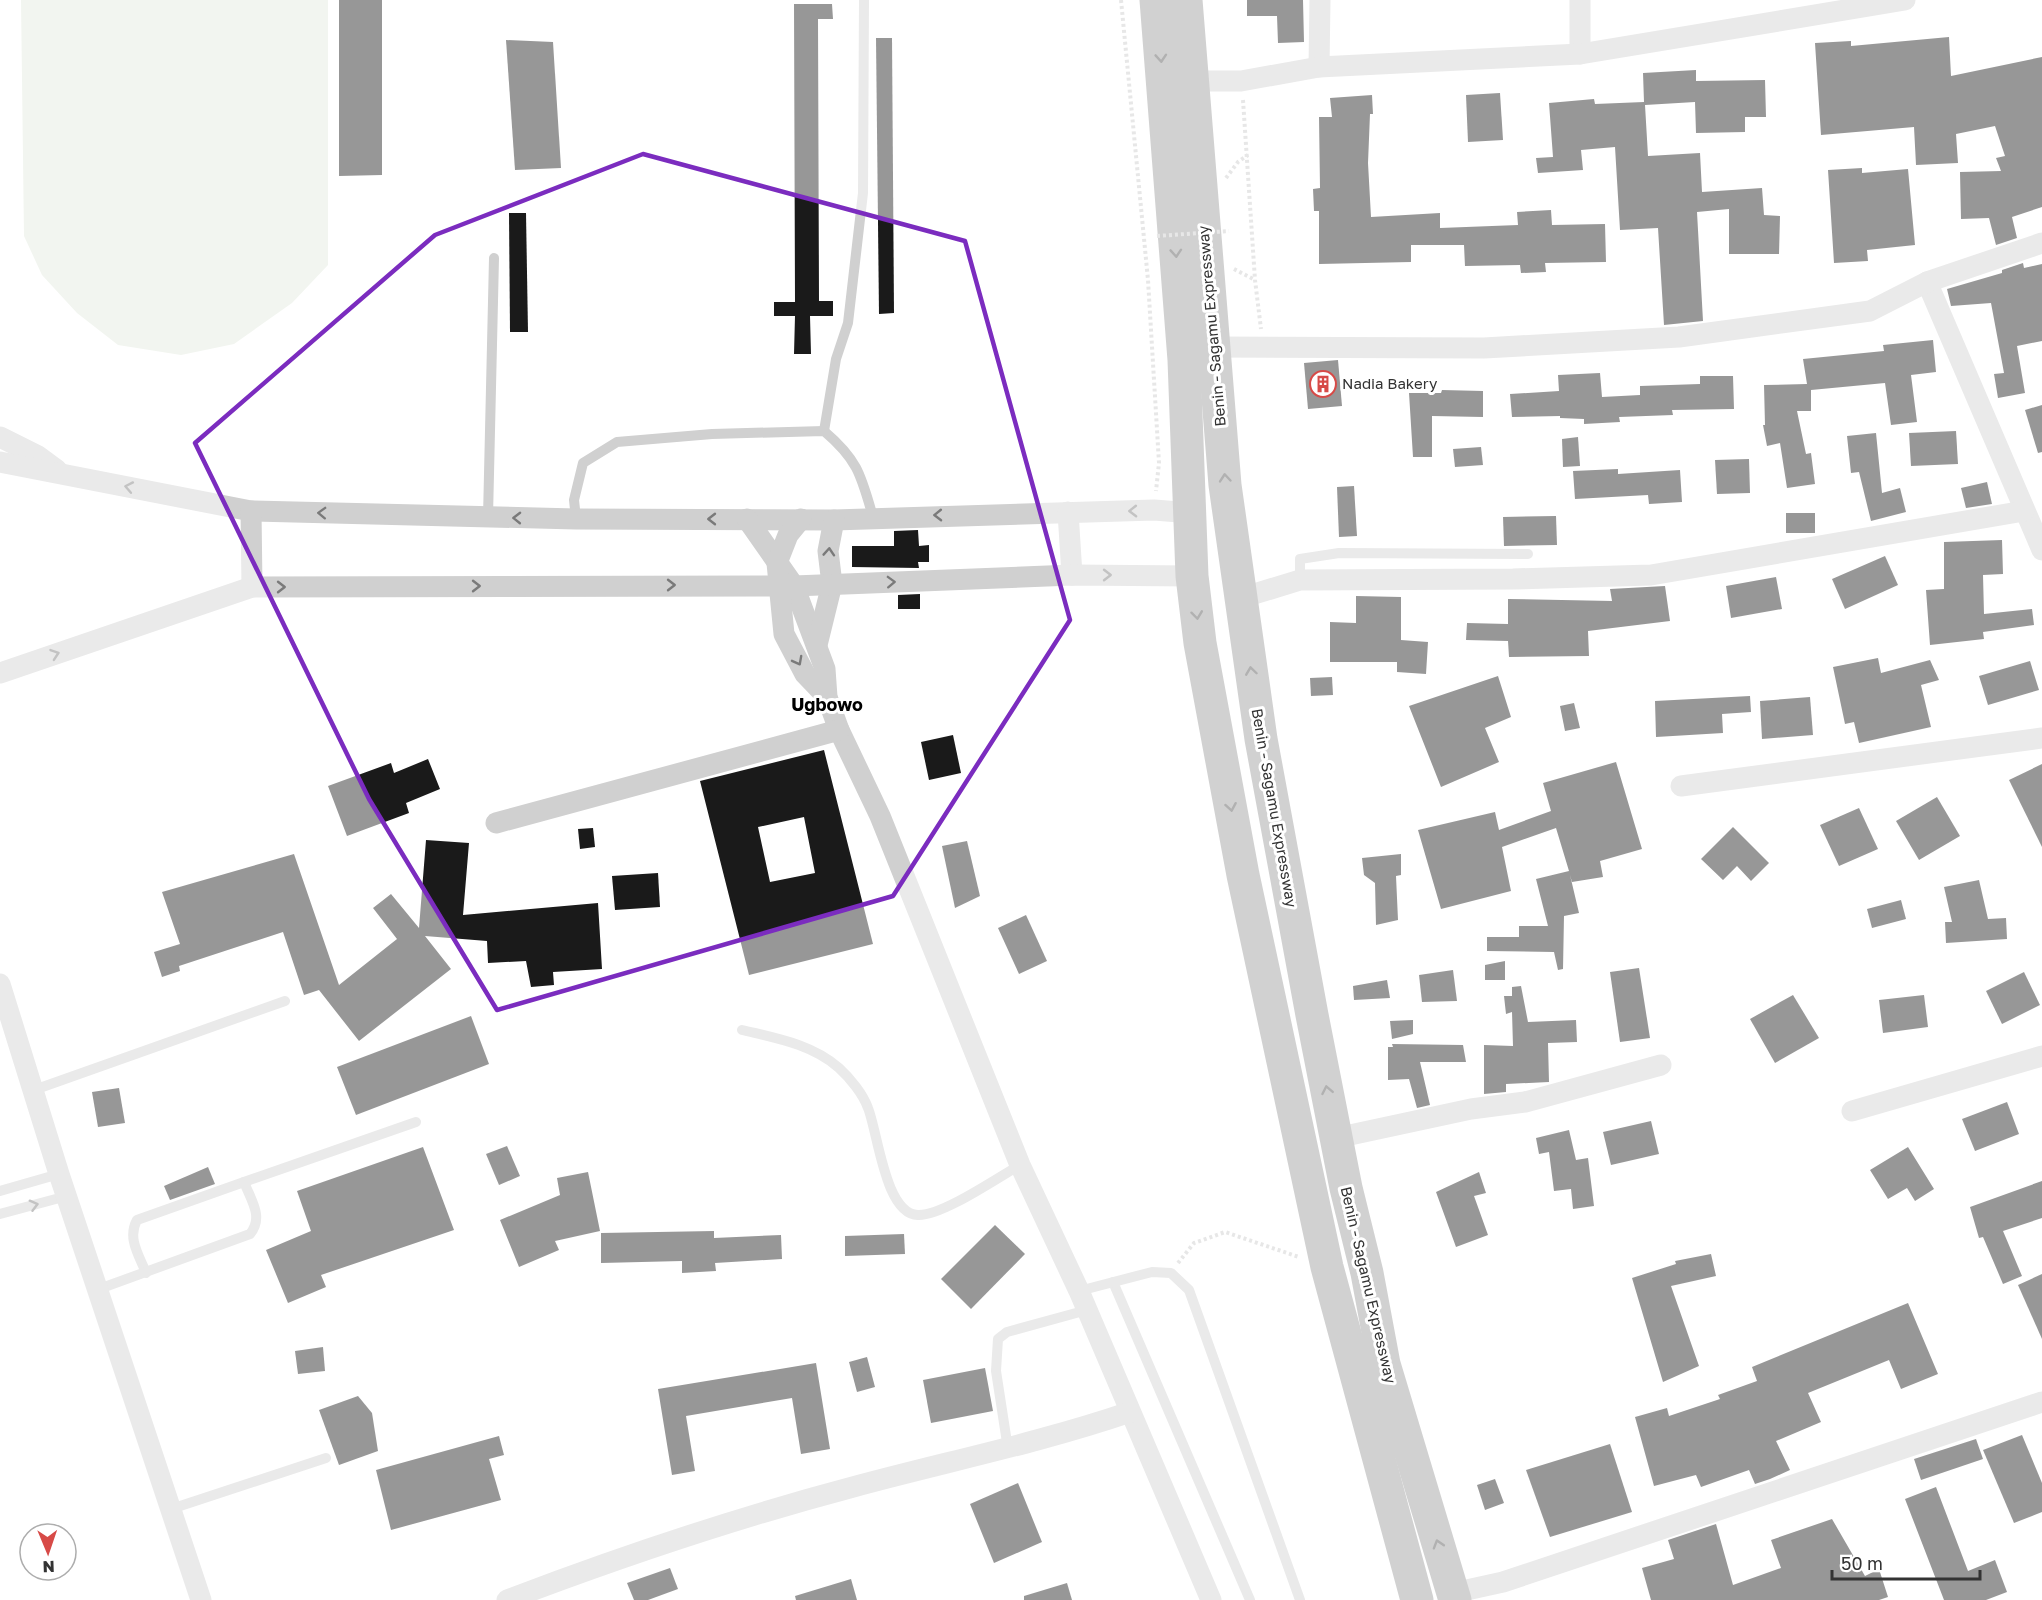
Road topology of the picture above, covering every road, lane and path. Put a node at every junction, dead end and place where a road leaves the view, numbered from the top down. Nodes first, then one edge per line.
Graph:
1 (864, 0) edge
2 (1121, 0) edge
3 (1156, 0) edge
4 (1186, 0) edge
5 (1320, 0) edge
6 (1580, 0) edge
7 (1905, 0) edge
8 (1580, 54) junction
9 (1319, 66) junction
10 (1192, 81) junction
11 (1241, 81) junction
12 (1248, 155) junction
13 (1226, 190) dead end
14 (1228, 220) dead end
15 (1229, 231) junction
16 (1157, 236) dead end
17 (1230, 240) dead end
18 (2042, 243) edge
19 (494, 258) dead end
20 (1233, 259) dead end
21 (1255, 280) junction
22 (1927, 282) junction
23 (1213, 348) junction
24 (1263, 348) junction
25 (824, 431) junction
26 (0, 437) edge
27 (0, 462) edge
28 (62, 474) junction
29 (1155, 510) junction
30 (251, 511) junction
31 (2024, 511) junction
32 (1068, 512) junction
33 (1191, 513) junction
34 (489, 517) junction
35 (873, 517) junction
36 (576, 519) junction
37 (747, 519) junction
38 (801, 519) junction
39 (834, 520) junction
40 (2042, 550) edge
41 (1528, 554) dead end
42 (777, 563) junction
43 (1072, 575) junction
44 (1192, 576) junction
45 (1300, 580) junction
46 (755, 584) junction
47 (832, 584) junction
48 (786, 586) junction
49 (252, 587) junction
50 (1241, 598) junction
51 (784, 633) junction
52 (817, 645) junction
53 (0, 673) edge
54 (827, 697) junction
55 (839, 730) junction
56 (2042, 738) edge
57 (1681, 786) dead end
58 (496, 823) dead end
59 (0, 984) edge
60 (285, 1001) dead end
61 (742, 1030) dead end
62 (2042, 1056) edge
63 (1661, 1065) dead end
64 (33, 1090) junction
65 (1852, 1111) dead end
66 (416, 1122) dead end
67 (1336, 1138) junction
68 (1020, 1165) junction
69 (59, 1174) junction
70 (244, 1182) junction
71 (0, 1191) edge
72 (67, 1196) junction
73 (0, 1214) edge
74 (1327, 1267) junction
75 (146, 1273) junction
76 (1171, 1274) junction
77 (1113, 1282) junction
78 (99, 1289) junction
79 (1083, 1300) junction
80 (2042, 1402) edge
81 (1130, 1412) junction
82 (1008, 1449) junction
83 (326, 1458) dead end
84 (171, 1509) junction
85 (1454, 1597) edge
86 (201, 1600) edge
87 (507, 1600) edge
88 (1209, 1600) edge
89 (1250, 1600) edge
90 (1300, 1600) edge
91 (1417, 1600) edge

1 - 25 lane
2 - 29 path
3 -> 33 highway
4 - 10 highway, Benin - Sagamu Expressway
5 - 9 street
6 - 8 street
7 - 8 street
8 - 9 street
9 - 11 street
10 - 11 street
10 - 23 highway, Benin - Sagamu Expressway
11 - 12 path
12 - 13 path
12 - 21 path
14 - 15 path
15 - 16 path, bridge
15 - 17 path
18 - 22 street
19 - 34 lane
20 - 21 path
21 - 24 path
22 - 24 street
22 - 31 street
23 - 24 street
50 -> 23 highway, Benin - Sagamu Expressway
25 - 35 lane
25 - 36 lane
26 - 28 street
27 - 28 street
30 -> 28 street
29 -> 32 street
29 - 33 street
34 -> 30 street
30 - 49 street
31 - 40 street
31 - 45 street
32 -> 35 street
32 - 43 street
33 - 44 highway
36 -> 34 street
35 - 39 street
37 -> 36 street
37 - 38 street
37 - 42 street
38 - 39 street
38 - 42 street
47 -> 39 street
41 - 45 lane
42 - 48 street
43 -> 44 street
47 -> 43 street
44 -> 74 highway
45 - 50 street
46 - 48 street
49 -> 46 street
46 - 51 street
47 - 48 street
47 - 52 street
48 - 51 street
48 - 52 street
53 -> 49 street
67 -> 50 highway, Benin - Sagamu Expressway
51 -> 54 street
52 - 54 street
54 - 55 street
55 - 58 street
55 - 68 street
56 - 57 street
59 - 64 street
60 - 64 lane
61 - 68 lane
62 - 65 street
63 - 67 street
64 - 69 street
66 - 70 lane
85 -> 67 highway, Benin - Sagamu Expressway
68 - 79 street
69 - 71 lane
69 - 72 street
70 - 75 lane
70 - 75 lane
73 -> 72 lane
72 - 78 street
74 - 76 path
74 - 91 highway
75 - 78 lane
76 - 77 lane
76 - 90 lane
77 - 79 lane
77 - 89 lane
78 - 84 street
79 - 81 street
79 - 82 lane
80 - 85 street
81 - 82 street
81 - 88 street
82 - 87 street
83 - 84 lane
84 - 86 street

